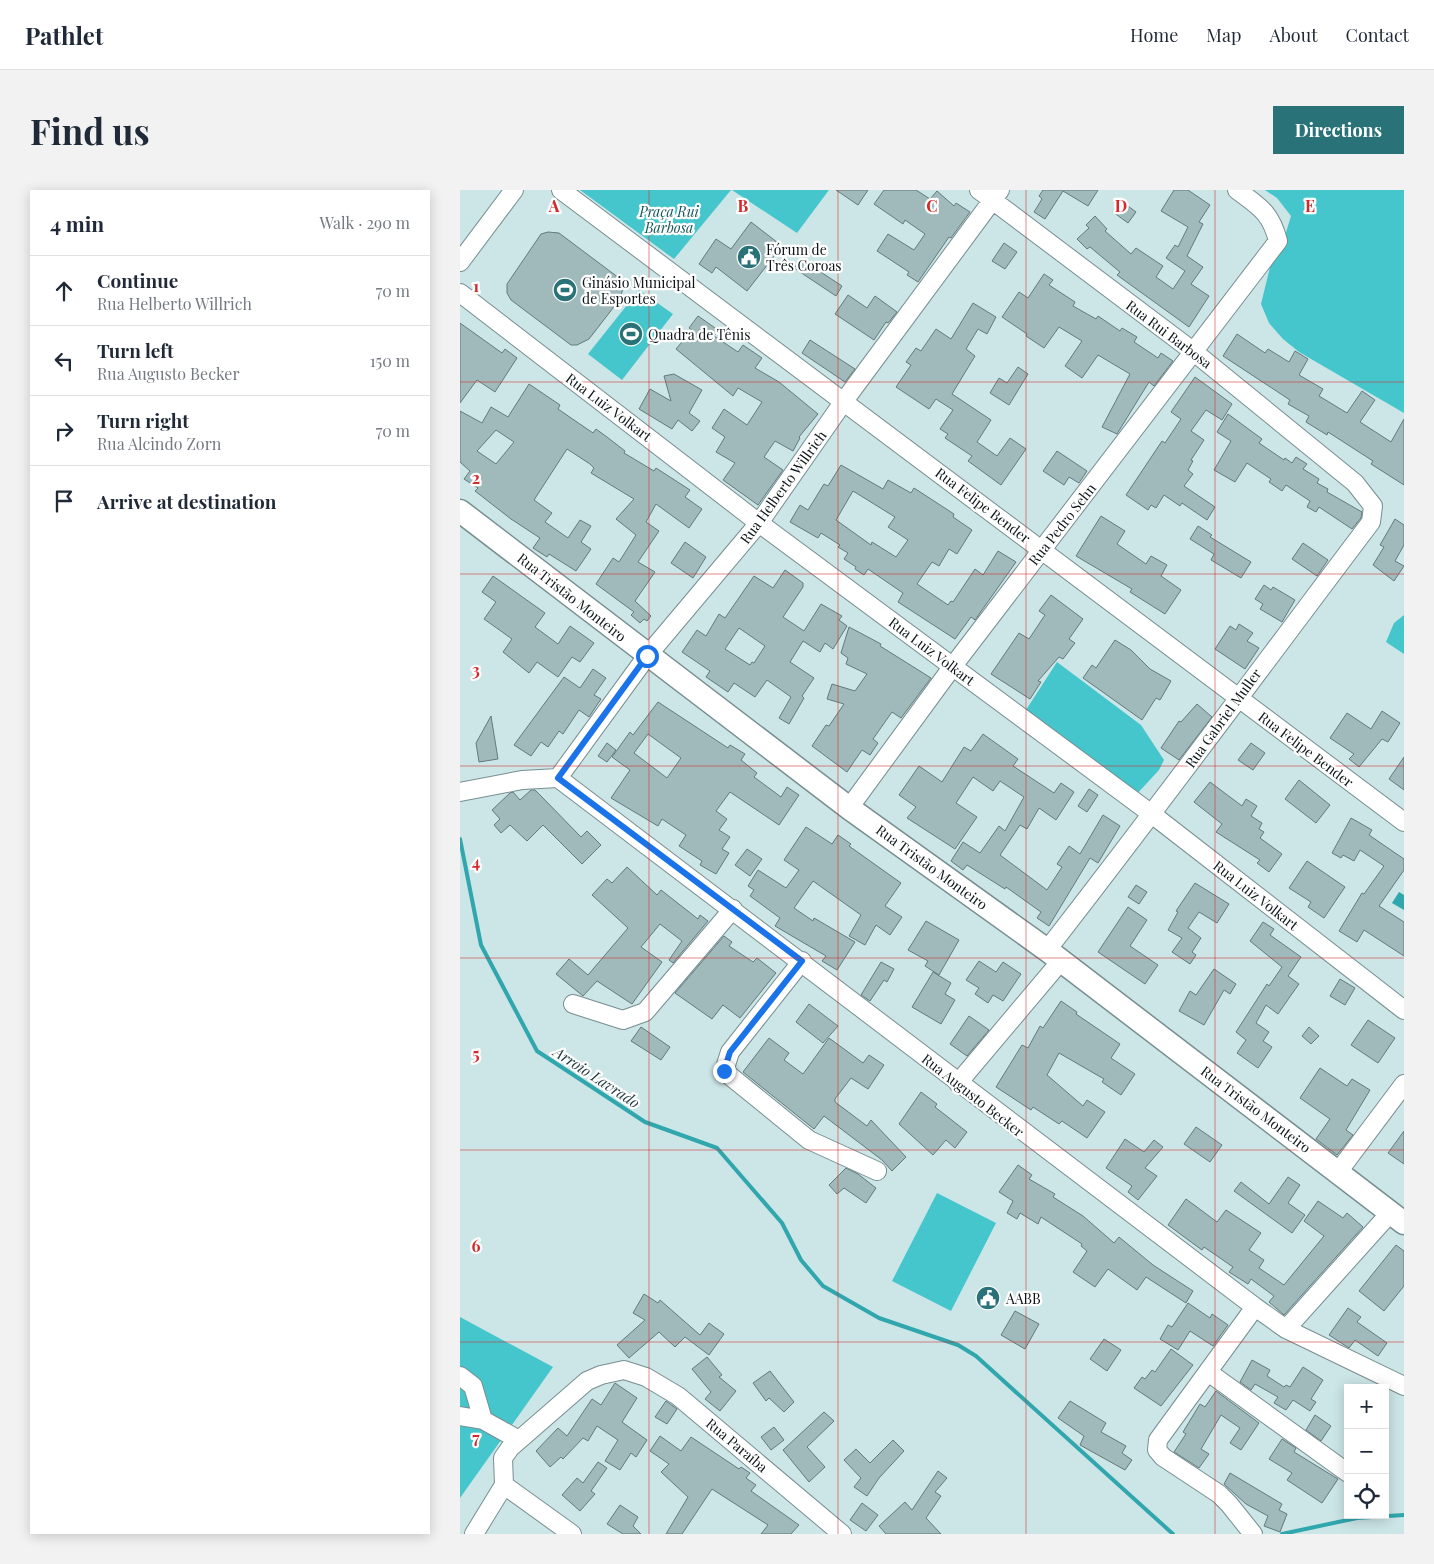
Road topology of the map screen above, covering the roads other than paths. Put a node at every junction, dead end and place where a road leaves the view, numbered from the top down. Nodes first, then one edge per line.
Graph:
1 (514, 190) edge
2 (561, 190) edge
3 (1237, 190) edge
4 (990, 194) edge
5 (460, 262) edge
6 (460, 293) edge
7 (1194, 352) junction
8 (844, 401) junction
9 (1356, 483) joint
10 (460, 511) edge
11 (759, 523) junction
12 (1042, 550) junction
13 (647, 656) junction
14 (953, 666) junction
15 (1238, 698) junction
16 (558, 778) junction
17 (464, 792) edge
18 (849, 808) junction
19 (1153, 815) junction
20 (1404, 822) edge
21 (733, 909) junction
22 (1054, 956) junction
23 (802, 961) junction
24 (572, 1004) dead end
25 (1404, 1010) edge
26 (958, 1083) junction
27 (1404, 1084) edge
28 (876, 1171) dead end
29 (1338, 1172) junction
30 (1397, 1218) edge
31 (1256, 1307) junction
32 (1286, 1329) junction
33 (1208, 1372) junction
34 (460, 1376) edge
35 (1404, 1386) edge
36 (460, 1416) edge
37 (483, 1420) junction
38 (519, 1440) junction
39 (1344, 1470) edge
40 (504, 1485) junction
41 (474, 1534) edge
42 (572, 1534) edge
43 (842, 1534) edge
44 (1253, 1534) edge

1 - 5 street
2 - 8 street, Rua Felipe Bender
3 - 7 street, Rua Pedro Sehn
4 - 7 street, Rua Rui Barbosa
4 - 8 street, Rua Helberto Willrich
6 - 11 street, Rua Luiz Volkart
7 - 9 street, Rua Rui Barbosa
7 - 12 street, Rua Pedro Sehn
8 - 11 street, Rua Helberto Willrich
8 - 12 street, Rua Felipe Bender
9 - 15 street, Rua Gabriel Muller
10 - 13 main road, Rua Tristão Monteiro
11 - 13 street, Rua Helberto Willrich
11 - 14 street, Rua Luiz Volkart
12 - 14 street, Rua Pedro Sehn
12 - 15 street, Rua Felipe Bender
13 - 16 street, Rua Helberto Willrich
13 - 18 main road, Rua Tristão Monteiro
14 - 18 street, Rua Pedro Sehn
14 - 19 street, Rua Luiz Volkart
15 - 19 street, Rua Gabriel Muller
15 - 20 street, Rua Felipe Bender
16 - 17 street
16 - 21 street, Rua Augusto Becker
18 - 22 main road, Rua Tristão Monteiro
19 - 22 street, Rua Gabriel Muller
19 - 25 street, Rua Luiz Volkart
21 - 23 street, Rua Augusto Becker
21 - 24 street
22 - 26 street, Rua Gabriel Muller
22 - 29 main road, Rua Tristão Monteiro
23 - 26 street, Rua Augusto Becker
23 - 28 street
26 - 31 street, Rua Augusto Becker
27 - 29 street
29 - 30 main road, Rua Tristão Monteiro
30 - 32 street
31 - 32 street, Rua Augusto Becker
31 - 33 street
32 - 35 street, Rua Augusto Becker
33 - 39 street
33 - 44 street
34 - 37 street
36 - 37 street
37 - 38 street
38 - 40 street
38 - 43 street, Rua Paraíba
40 - 41 street
40 - 42 street

